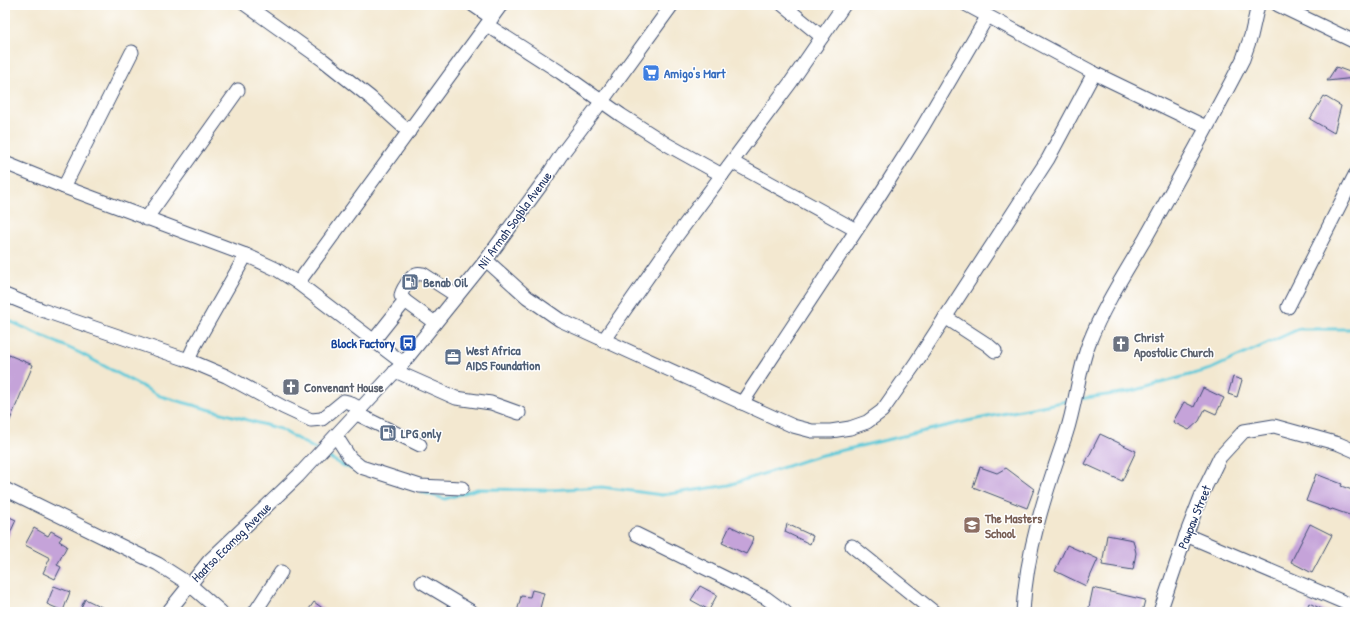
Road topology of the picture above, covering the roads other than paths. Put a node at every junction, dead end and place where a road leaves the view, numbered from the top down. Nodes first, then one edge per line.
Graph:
1 (246, 5) edge
2 (473, 5) edge
3 (501, 5) edge
4 (672, 5) edge
5 (783, 5) edge
6 (844, 5) edge
7 (967, 5) edge
8 (1258, 5) edge
9 (1278, 5) edge
10 (987, 17) junction
11 (489, 22) junction
12 (822, 37) junction
13 (1355, 42) edge
14 (132, 52) dead end
15 (1094, 73) junction
16 (238, 90) dead end
17 (602, 101) junction
18 (1206, 127) junction
19 (409, 132) junction
20 (732, 162) junction
21 (5, 163) edge
22 (722, 175) junction
23 (1355, 175) edge
24 (64, 188) junction
25 (146, 219) junction
26 (856, 230) junction
27 (246, 255) junction
28 (486, 260) junction
29 (298, 283) junction
30 (5, 295) edge
31 (457, 296) junction
32 (405, 301) junction
33 (1288, 307) dead end
34 (945, 317) junction
35 (435, 323) junction
36 (374, 340) junction
37 (603, 341) junction
38 (995, 351) dead end
39 (188, 360) junction
40 (399, 367) junction
41 (742, 403) junction
42 (359, 411) junction
43 (519, 413) dead end
44 (332, 440) junction
45 (420, 445) dead end
46 (1355, 452) edge
47 (462, 488) dead end
48 (5, 489) edge
49 (636, 534) dead end
50 (1186, 535) junction
51 (852, 546) dead end
52 (281, 572) dead end
53 (422, 582) dead end
54 (189, 584) junction
55 (1355, 607) edge
56 (168, 612) edge
57 (221, 612) edge
58 (255, 612) edge
59 (472, 612) edge
60 (785, 612) edge
61 (934, 612) edge
62 (1023, 612) edge
63 (1160, 612) edge

1 - 19 street
2 - 11 street
3 - 11 street
4 - 17 street, Nii Armah Sogbla Avenue
5 - 12 street
6 - 12 street
7 - 10 street
8 - 18 street
9 - 13 street
10 - 15 street
10 - 26 street
11 - 17 street
11 - 19 street
12 - 20 street
14 - 24 street
15 - 18 street
15 - 34 street
16 - 25 street
17 - 22 street
17 - 28 street, Nii Armah Sogbla Avenue
18 - 62 street
19 - 29 street
20 - 22 street
20 - 26 street
21 - 24 street
22 - 37 street
23 - 33 street
24 - 25 street
25 - 27 street
26 - 41 street
27 - 29 street
27 - 39 street
28 - 31 street, Nii Armah Sogbla Avenue
28 - 37 street
29 - 36 street
30 - 39 street
31 - 32 street
31 - 35 street, Nii Armah Sogbla Avenue
32 - 35 street
32 - 36 street
34 - 38 street
34 - 41 street
35 - 40 street, Nii Armah Sogbla Avenue
36 - 40 street
37 - 41 street
39 - 42 street
40 - 42 street, Nii Armah Sogbla Avenue
40 - 43 street
42 - 44 street, Nii Armah Sogbla Avenue
42 - 45 street
44 - 47 street
44 - 54 street, Haatso Ecomog Avenue
46 - 50 street, Pawpaw Street
48 - 54 street
49 - 60 street
50 - 55 street
50 - 63 street, Pawpaw Street
51 - 61 street
52 - 58 street
53 - 59 street
54 - 56 street, Haatso Ecomog Avenue
54 - 57 street

